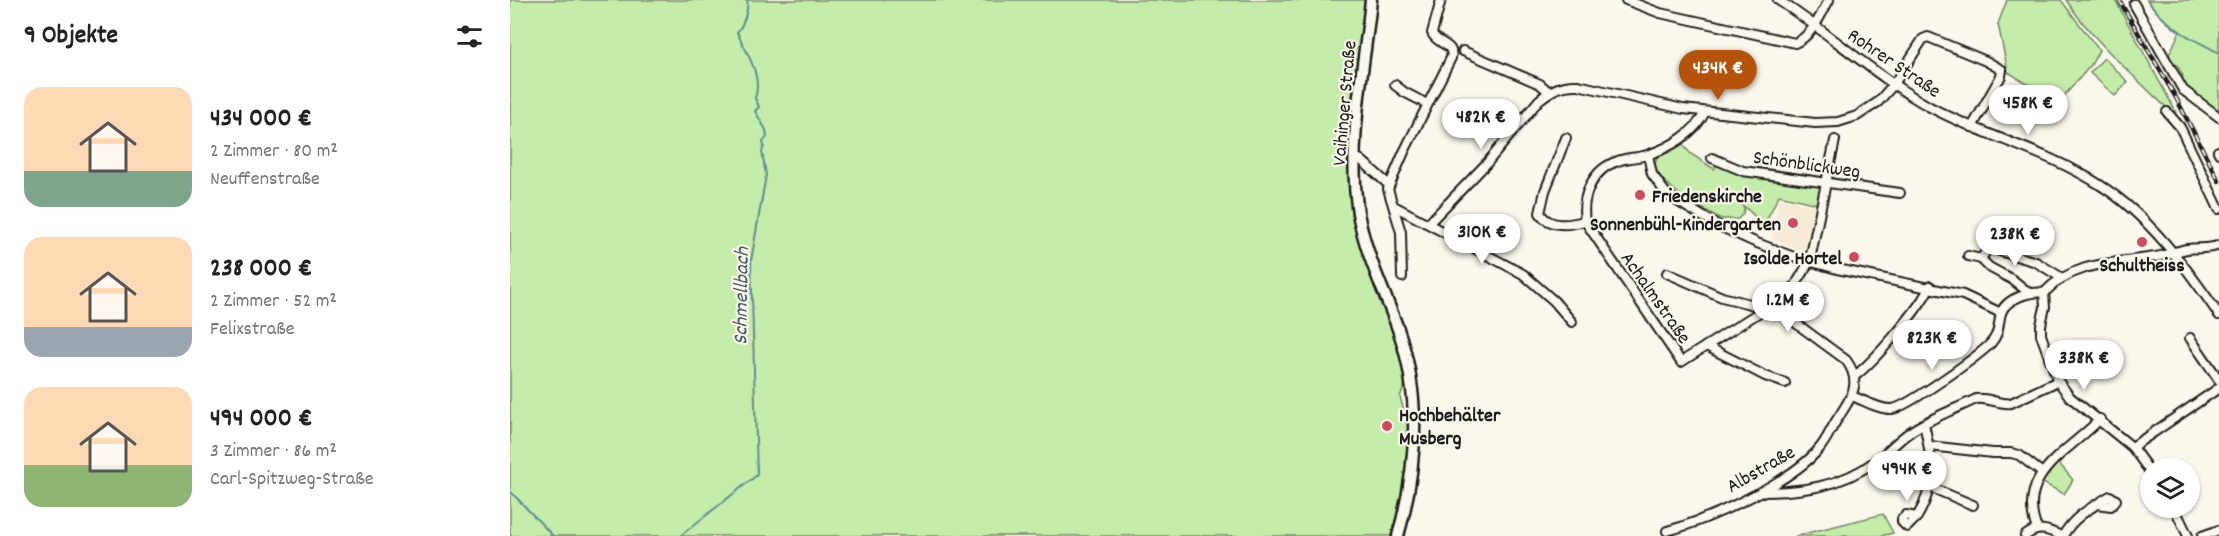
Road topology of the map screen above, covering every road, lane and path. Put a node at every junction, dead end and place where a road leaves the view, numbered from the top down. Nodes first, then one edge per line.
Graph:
1 (1371, 0) edge
2 (1441, 0) edge
3 (1626, 0) edge
4 (1778, 0) edge
5 (1829, 0) edge
6 (2134, 4) dead end
7 (1815, 26) junction
8 (1463, 51) dead end
9 (1893, 84) junction
10 (1395, 85) dead end
11 (1549, 92) junction
12 (1427, 104) junction
13 (2167, 111) dead end
14 (1705, 112) junction
15 (2219, 117) edge
16 (1972, 127) junction
17 (1566, 138) dead end
18 (1835, 140) dead end
19 (1648, 155) junction
20 (1354, 157) junction
21 (1712, 158) dead end
22 (1827, 183) junction
23 (1389, 185) junction
24 (1900, 193) dead end
25 (1394, 206) junction
26 (2219, 209) edge
27 (1585, 221) junction
28 (1429, 223) junction
29 (2219, 245) edge
30 (2172, 253) junction
31 (1968, 256) dead end
32 (1981, 259) junction
33 (1809, 262) junction
34 (1667, 273) dead end
35 (1402, 277) dead end
36 (2062, 278) junction
37 (1930, 286) junction
38 (2028, 292) junction
39 (2044, 293) junction
40 (1766, 309) junction
41 (1788, 309) junction
42 (2001, 314) junction
43 (2219, 315) edge
44 (1572, 322) dead end
45 (2190, 338) dead end
46 (1706, 346) junction
47 (1855, 376) junction
48 (2219, 380) edge
49 (2058, 381) junction
50 (1785, 383) dead end
51 (2219, 388) edge
52 (1852, 396) junction
53 (2100, 419) junction
54 (1924, 424) junction
55 (1929, 446) junction
56 (2132, 447) junction
57 (2140, 458) edge
58 (2041, 472) junction
59 (1930, 488) junction
60 (1759, 492) junction
61 (2098, 504) dead end
62 (1973, 505) dead end
63 (1917, 517) dead end
64 (2179, 518) edge
65 (2037, 529) junction
66 (2219, 530) edge
67 (1667, 531) dead end
68 (1398, 536) edge
69 (2025, 536) edge
70 (2062, 536) edge
71 (2188, 536) edge
72 (2202, 536) edge

1 - 20 main road, Vaihinger Straße
2 - 12 street
3 - 7 street
4 - 7 street, Rohrer Straße
5 - 7 street
6 - 15 street
7 - 9 street, Rohrer Straße
8 - 11 street
9 - 14 street
9 - 16 street, Rohrer Straße
9 - 16 street
10 - 12 street
11 - 14 street
11 - 28 street
12 - 23 street
13 - 26 street
14 - 19 street
16 - 30 street, Rohrer Straße
17 - 27 street
18 - 22 street
19 - 27 street
19 - 33 street
20 - 23 street
20 - 68 main road, Vaihinger Straße
21 - 22 street, Schönblickweg
22 - 24 street, Schönblickweg
22 - 33 street
23 - 25 street
25 - 28 street
25 - 35 street
27 - 46 street, Achalmstraße
28 - 44 street
29 - 30 street
30 - 36 street
30 - 43 street, Rohrer Straße
31 - 32 street
32 - 36 street
32 - 38 street
33 - 37 street
33 - 41 street
34 - 40 street
36 - 39 street
37 - 42 street
37 - 47 street
38 - 39 street
38 - 42 street
39 - 49 street
40 - 41 street
40 - 46 street
41 - 47 street
42 - 52 street
45 - 48 street
46 - 50 street
47 - 52 street, Albstraße
49 - 53 street
49 - 54 street
51 - 56 street
52 - 60 street, Albstraße
53 - 56 street
53 - 58 street
54 - 55 street
54 - 60 street
55 - 58 street
55 - 59 street
56 - 57 street
58 - 65 street
59 - 62 street
59 - 63 street
60 - 67 street, Albstraße
61 - 70 street
64 - 71 street
65 - 69 street
65 - 70 street
66 - 72 street

